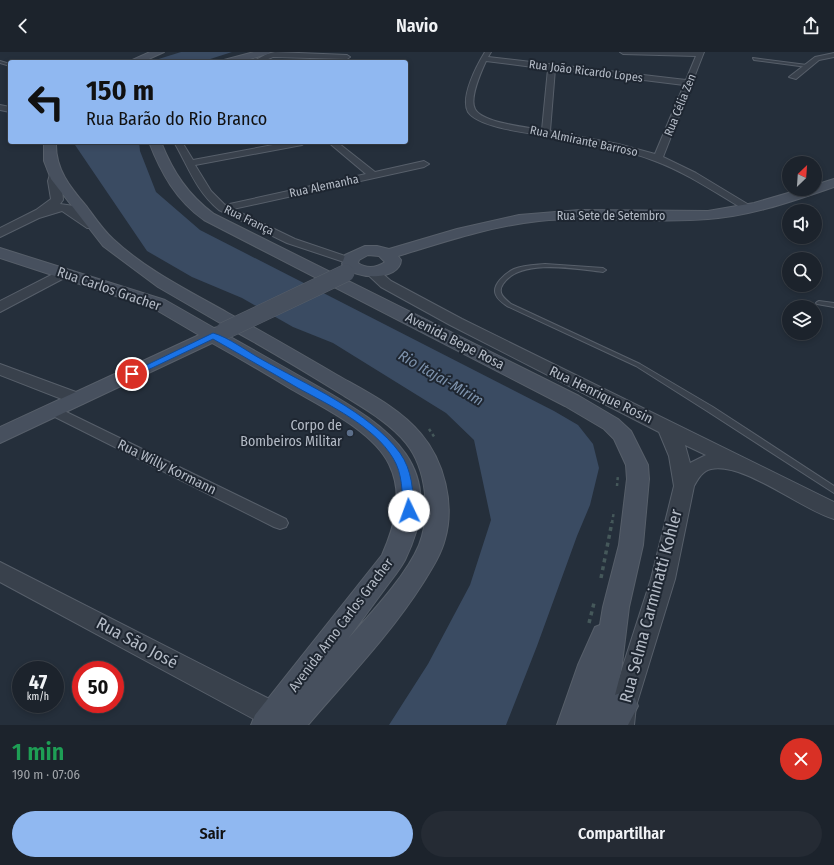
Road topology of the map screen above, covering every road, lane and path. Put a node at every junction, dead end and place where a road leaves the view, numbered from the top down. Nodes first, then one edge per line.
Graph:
1 (159, 52) edge
2 (280, 52) edge
3 (623, 52) edge
4 (701, 53) edge
5 (813, 53) edge
6 (267, 54) edge
7 (486, 55) edge
8 (834, 55) edge
9 (347, 57) edge
10 (138, 60) edge
11 (238, 60) edge
12 (258, 60) edge
13 (754, 60) dead end
14 (807, 66) junction
15 (552, 67) junction
16 (793, 77) dead end
17 (689, 83) junction
18 (546, 133) junction
19 (50, 144) edge
20 (157, 144) edge
21 (179, 144) edge
22 (292, 144) edge
23 (334, 144) edge
24 (658, 158) junction
25 (189, 164) junction
26 (424, 164) dead end
27 (55, 174) junction
28 (373, 175) junction
29 (834, 183) edge
30 (223, 208) junction
31 (749, 208) junction
32 (37, 215) junction
33 (92, 225) junction
34 (0, 233) edge
35 (305, 246) junction
36 (365, 251) junction
37 (0, 253) edge
38 (388, 254) junction
39 (350, 267) junction
40 (603, 270) dead end
41 (372, 272) junction
42 (63, 273) junction
43 (822, 303) edge
44 (834, 305) edge
45 (0, 307) edge
46 (218, 333) junction
47 (0, 369) edge
48 (78, 399) junction
49 (54, 411) junction
50 (667, 428) junction
51 (0, 436) edge
52 (738, 464) junction
53 (618, 470) dead end
54 (684, 486) junction
55 (616, 488) dead end
56 (834, 490) edge
57 (614, 509) dead end
58 (834, 511) edge
59 (280, 523) dead end
60 (0, 571) edge
61 (603, 598) junction
62 (588, 624) dead end
63 (619, 718) edge
64 (276, 722) edge
65 (572, 725) edge
66 (591, 725) edge

1 - 10 main road
2 - 6 street
3 - 4 street
4 - 17 street, Rua Célia Zen
5 - 8 street
6 - 9 street
6 - 11 main road
6 - 12 street
7 - 15 street, Rua João Ricardo Lopes
7 - 18 street, Rua Almirante Barroso
8 - 14 street
13 - 14 lane
14 - 16 street
15 - 17 street, Rua João Ricardo Lopes
15 - 18 street
17 - 24 street, Rua Célia Zen
18 - 24 street, Rua Almirante Barroso
19 - 27 main road
20 - 61 main road, Avenida Bepe Rosa
21 - 25 street, Rua França
22 - 25 street
23 - 28 street, Rua Alemanha
24 - 31 street, Rua Almirante Barroso
25 - 30 street, Rua França
26 - 28 street
27 - 32 street
27 - 33 main road
28 - 30 street, Rua Alemanha
29 - 31 main road, Rua Sete de Setembro
30 - 35 street, Rua França
31 - 38 main road, Rua Sete de Setembro
32 - 33 street
32 - 34 street
33 - 64 main road
35 - 36 street, Rua França
35 - 39 street, Rua França
36 - 38 main road
36 - 39 main road
37 - 42 main road, Rua Carlos Gracher
38 - 41 main road
39 - 41 main road
39 - 46 main road, bridge
40 - 56 lane
41 - 50 street, Rua Henrique Rosin
42 - 45 street
42 - 46 main road, Rua Carlos Gracher
43 - 44 lane
46 - 48 main road
46 - 64 main road, Avenida Arno Carlos Gracher
47 - 48 street
48 - 49 main road
49 - 51 main road
49 - 59 street, Rua Willy Kormann
50 - 52 street, Rua Henrique Rosin
50 - 54 street, Rua Selma Carminatti Kohler
52 - 54 street, Rua Selma Carminatti Kohler
52 - 58 street, Rua Henrique Rosin
53 - 55 path
54 - 63 street, Rua Selma Carminatti Kohler
57 - 61 path
60 - 64 street, Rua São José
61 - 62 path
61 - 65 main road, Avenida Bepe Rosa
61 - 66 main road, Avenida Bepe Rosa

